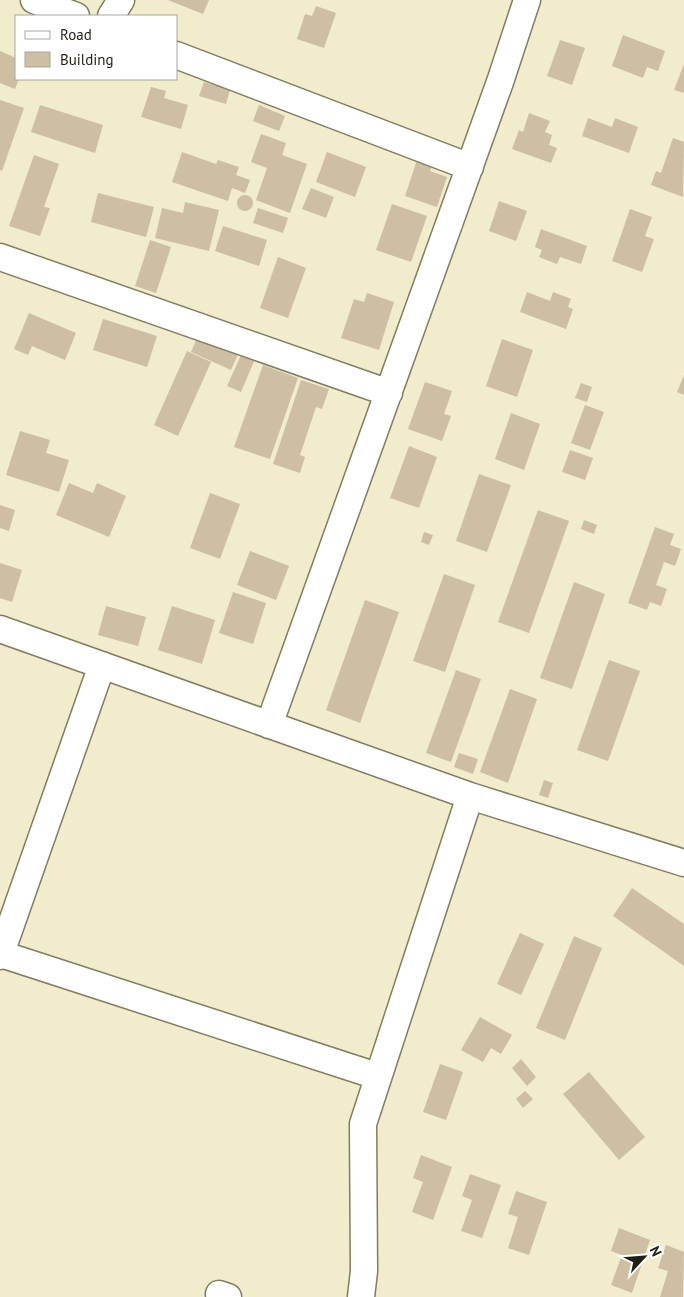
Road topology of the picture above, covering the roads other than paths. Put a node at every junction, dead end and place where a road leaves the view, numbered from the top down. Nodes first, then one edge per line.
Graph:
1 (34, 0) edge
2 (121, 0) edge
3 (526, 0) edge
4 (73, 15) edge
5 (112, 15) edge
6 (178, 56) edge
7 (470, 166) junction
8 (0, 257) edge
9 (389, 393) junction
10 (0, 629) edge
11 (102, 665) junction
12 (269, 725) junction
13 (470, 796) junction
14 (684, 863) edge
15 (0, 955) edge
16 (377, 1076) junction
17 (361, 1297) edge

1 - 4 street
2 - 5 street
3 - 7 street
6 - 7 street
7 - 9 street
8 - 9 street
9 - 12 street
10 - 11 street
11 - 12 street
11 - 15 street
12 - 13 street
13 - 14 street
13 - 16 street
15 - 16 street
16 - 17 street

